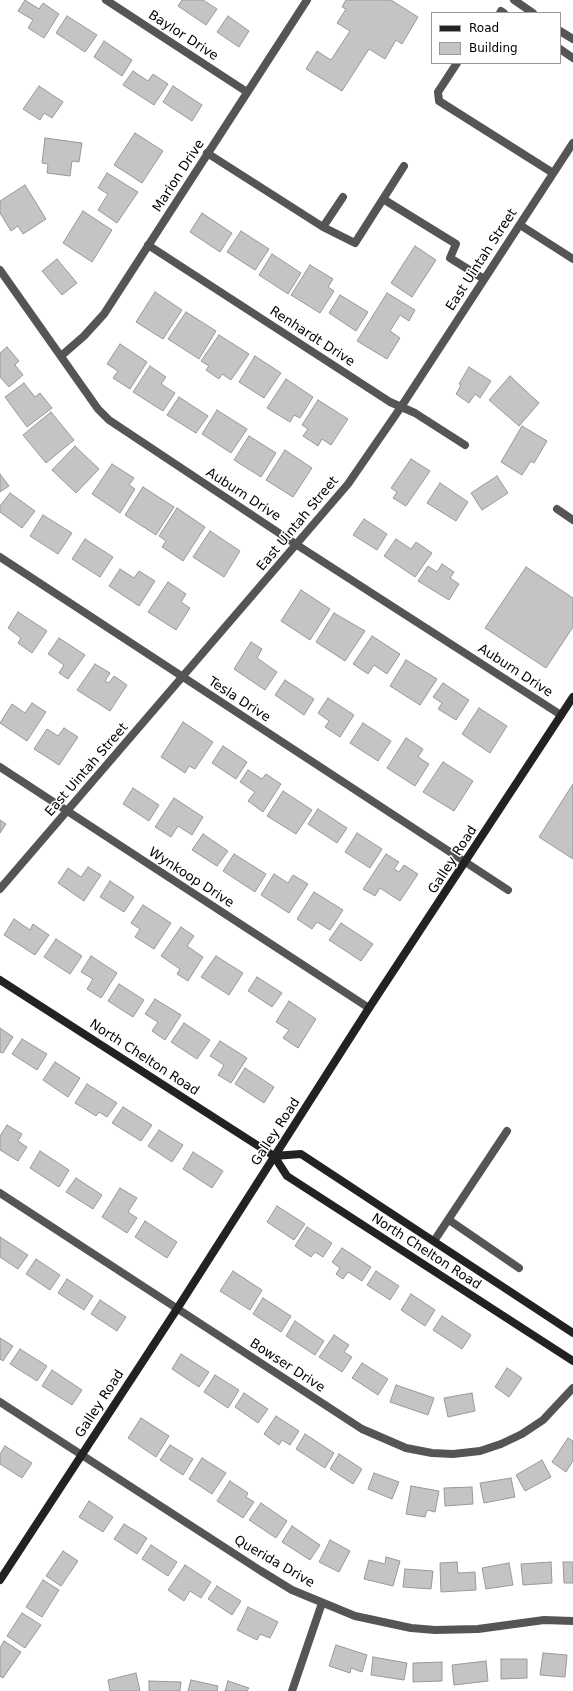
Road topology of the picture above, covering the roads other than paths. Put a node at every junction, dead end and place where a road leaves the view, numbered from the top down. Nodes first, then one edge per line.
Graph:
1 (106, 0) edge
2 (307, 0) edge
3 (514, 0) edge
4 (532, 12) edge
5 (561, 32) edge
6 (573, 39) edge
7 (561, 50) edge
8 (573, 58) edge
9 (456, 64) edge
10 (247, 92) junction
11 (573, 143) edge
12 (207, 153) junction
13 (404, 166) dead end
14 (553, 173) junction
15 (343, 197) dead end
16 (383, 199) junction
17 (520, 224) junction
18 (323, 227) junction
19 (148, 245) junction
20 (573, 259) edge
21 (0, 270) edge
22 (484, 279) junction
23 (61, 356) junction
24 (401, 407) junction
25 (465, 445) dead end
26 (557, 509) dead end
27 (573, 520) edge
28 (297, 545) junction
29 (0, 556) edge
30 (183, 678) junction
31 (573, 697) edge
32 (561, 715) junction
33 (0, 767) edge
34 (67, 812) junction
35 (466, 862) junction
36 (0, 890) edge
37 (508, 890) dead end
38 (0, 980) edge
39 (369, 1008) junction
40 (507, 1131) dead end
41 (274, 1156) junction
42 (0, 1193) edge
43 (449, 1220) junction
44 (434, 1241) junction
45 (519, 1268) dead end
46 (177, 1309) junction
47 (573, 1333) edge
48 (573, 1361) edge
49 (573, 1388) edge
50 (0, 1402) edge
51 (81, 1455) junction
52 (0, 1580) edge
53 (322, 1603) junction
54 (573, 1621) edge
55 (292, 1691) edge

1 - 10 street, Baylor Drive
2 - 10 street, Marion Drive
3 - 4 street
5 - 6 street
7 - 8 street
9 - 14 street
10 - 12 street, Marion Drive
11 - 14 street, East Uintah Street
12 - 18 street
12 - 19 street, Marion Drive
13 - 16 street
14 - 17 street, East Uintah Street
15 - 18 street
16 - 18 street
16 - 22 street
17 - 20 street
17 - 22 street, East Uintah Street
19 - 23 street, Marion Drive
19 - 24 street, Renhardt Drive
21 - 23 street, Auburn Drive
22 - 24 street, East Uintah Street
23 - 28 street, Auburn Drive
24 - 25 street, Renhardt Drive
24 - 28 street, East Uintah Street
26 - 27 street
28 - 30 street, East Uintah Street
28 - 32 street, Auburn Drive
29 - 30 street, Tesla Drive
30 - 34 street, East Uintah Street
30 - 35 street, Tesla Drive
31 - 32 main road, Galley Road
32 - 35 main road, Galley Road
33 - 34 street, Wynkoop Drive
34 - 36 street, East Uintah Street
34 - 39 street, Wynkoop Drive
35 - 37 street, Tesla Drive
35 - 39 main road, Galley Road
38 - 41 main road, North Chelton Road
39 - 41 main road, Galley Road
40 - 43 street
41 - 44 main road, North Chelton Road
41 - 46 main road, Galley Road
41 - 48 main road, North Chelton Road
42 - 46 street, Bowser Drive
43 - 44 street
43 - 45 street
44 - 47 main road, North Chelton Road
46 - 49 street, Bowser Drive
46 - 51 main road, Galley Road
50 - 51 street, Querida Drive
51 - 52 main road, Galley Road
51 - 53 street, Querida Drive
53 - 54 street, Querida Drive
53 - 55 street

